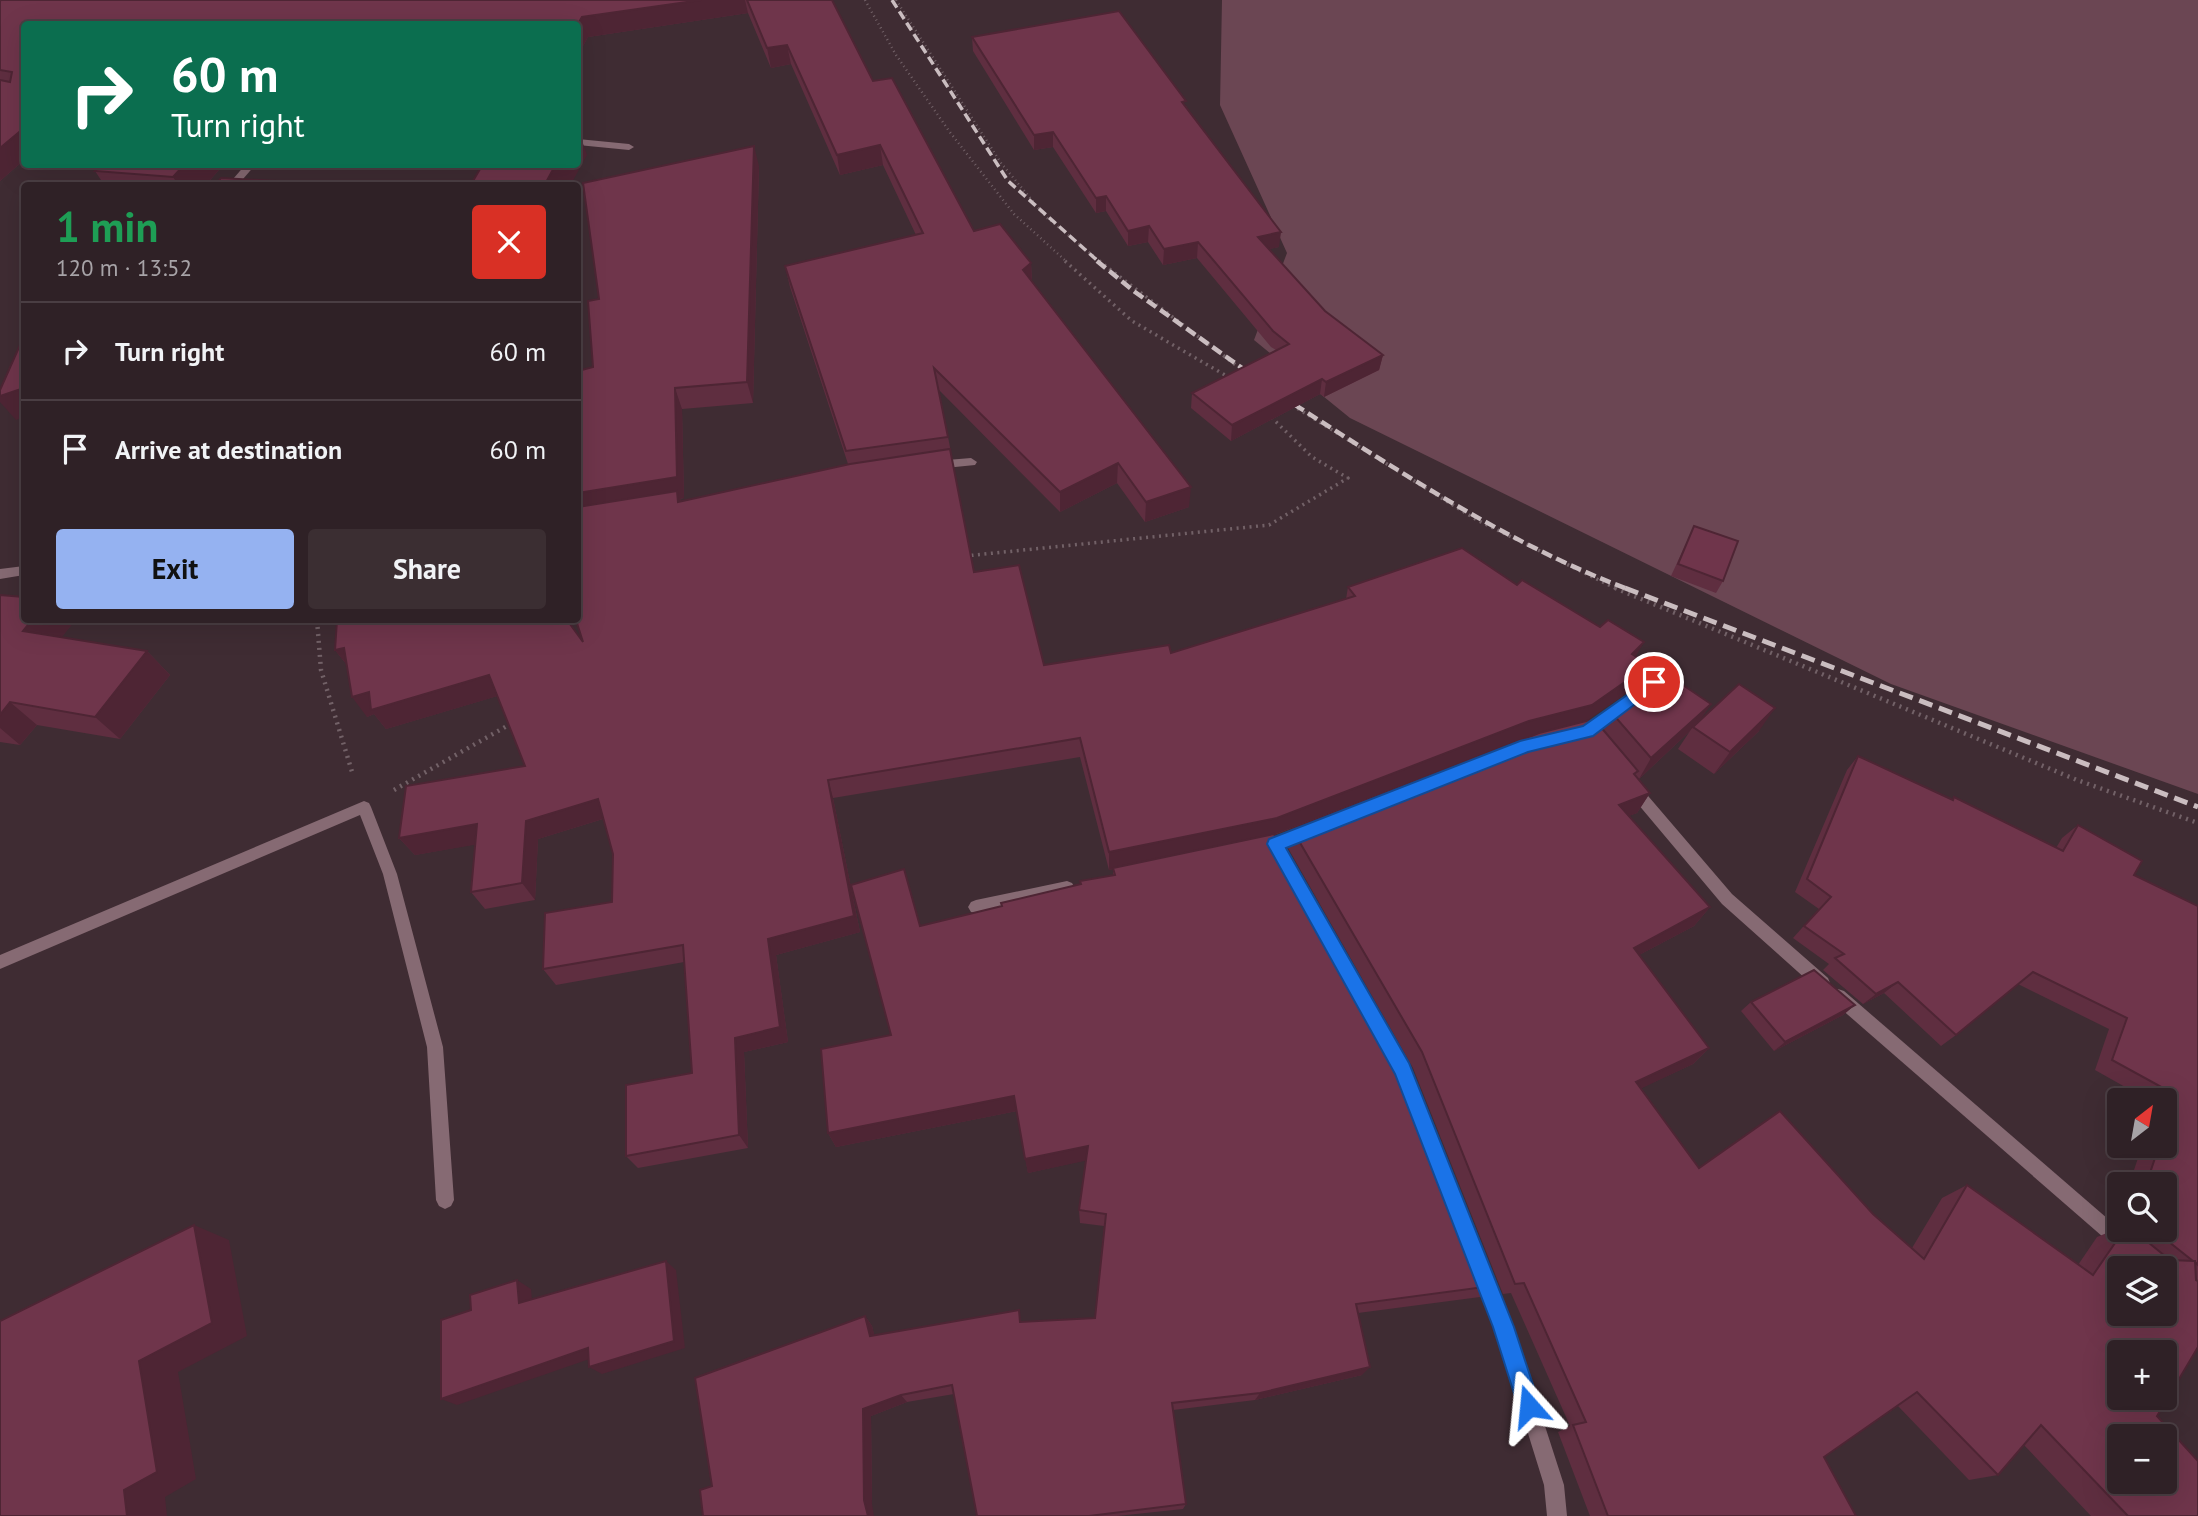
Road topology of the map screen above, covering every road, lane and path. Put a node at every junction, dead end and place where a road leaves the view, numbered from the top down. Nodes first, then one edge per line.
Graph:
1 (865, 0) edge
2 (896, 0) edge
3 (581, 142) edge
4 (629, 147) dead end
5 (248, 168) edge
6 (235, 182) edge
7 (1253, 377) edge
8 (1234, 380) edge
9 (1287, 401) edge
10 (1263, 409) edge
11 (971, 462) dead end
12 (926, 466) edge
13 (964, 556) edge
14 (21, 571) edge
15 (0, 574) edge
16 (317, 623) edge
17 (1635, 697) edge
18 (525, 718) edge
19 (1569, 736) edge
20 (1621, 773) edge
21 (364, 807) junction
22 (2198, 823) edge
23 (1326, 824) edge
24 (1251, 850) edge
25 (1087, 884) edge
26 (976, 907) dead end
27 (0, 962) edge
28 (445, 1200) dead end
29 (1474, 1252) edge
30 (2135, 1253) edge
31 (1557, 1516) edge

1 - 8 path
2 - 7 path
3 - 4 street
5 - 6 street
9 - 22 path
10 - 13 path
11 - 12 street
14 - 15 street
16 - 21 path
17 - 19 street
18 - 21 path
20 - 30 street
21 - 27 street
21 - 28 street
23 - 24 street
25 - 26 street
29 - 31 street

